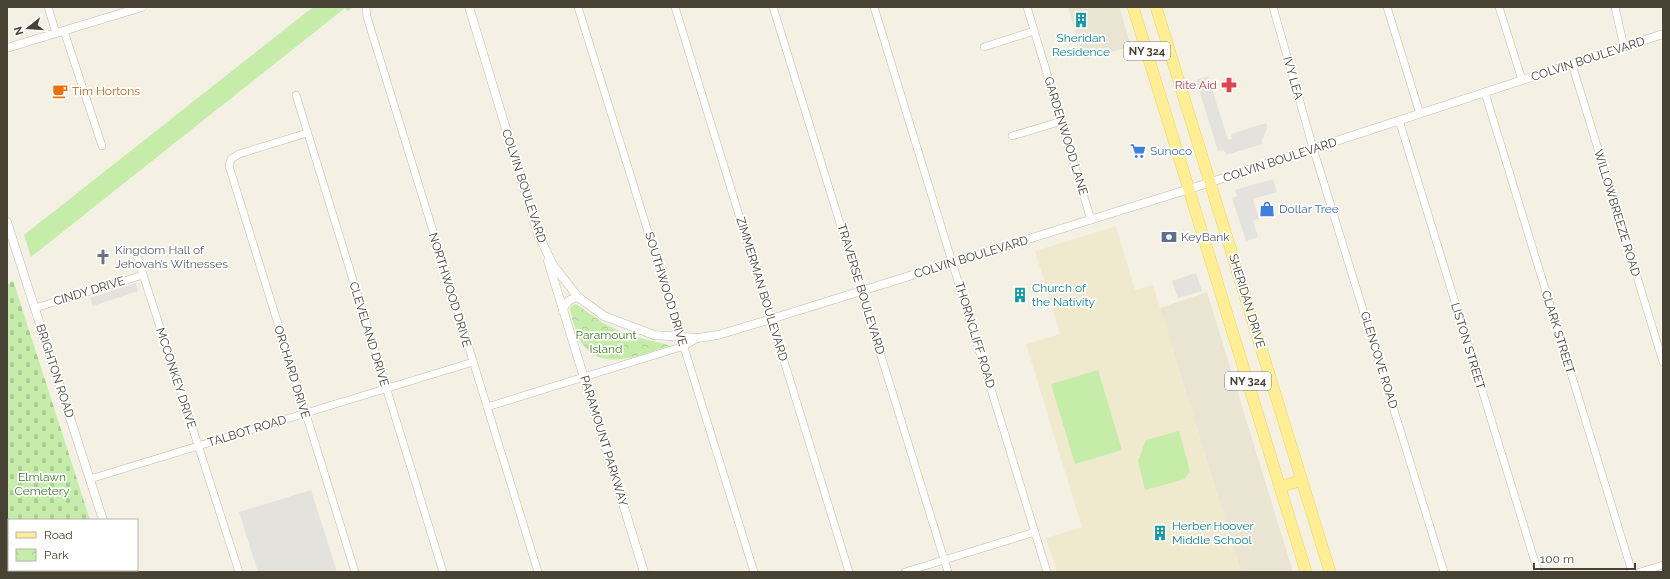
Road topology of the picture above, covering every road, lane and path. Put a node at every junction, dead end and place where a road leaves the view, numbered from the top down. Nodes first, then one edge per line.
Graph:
1 (48, 7) edge
2 (142, 7) edge
3 (366, 7) edge
4 (469, 7) edge
5 (578, 7) edge
6 (675, 7) edge
7 (774, 7) edge
8 (874, 7) edge
9 (1027, 7) edge
10 (1133, 7) edge
11 (1156, 7) edge
12 (1273, 7) edge
13 (1387, 7) edge
14 (1499, 7) edge
15 (1615, 7) edge
16 (64, 30) junction
17 (1034, 31) junction
18 (56, 33) junction
19 (1663, 34) edge
20 (984, 47) dead end
21 (1624, 47) junction
22 (7, 48) edge
23 (1572, 64) junction
24 (1522, 80) junction
25 (1484, 93) junction
26 (296, 95) dead end
27 (1420, 114) junction
28 (1399, 120) junction
29 (1062, 121) junction
30 (307, 133) junction
31 (1012, 136) dead end
32 (102, 146) dead end
33 (1314, 148) junction
34 (1210, 183) junction
35 (1189, 190) junction
36 (1091, 220) junction
37 (7, 222) edge
38 (544, 248) junction
39 (136, 253) dead end
40 (952, 263) junction
41 (143, 275) junction
42 (861, 291) junction
43 (578, 297) junction
44 (35, 308) junction
45 (563, 311) junction
46 (772, 319) junction
47 (682, 338) junction
48 (698, 338) junction
49 (684, 346) junction
50 (473, 362) junction
51 (1663, 362) edge
52 (584, 377) junction
53 (386, 389) junction
54 (487, 407) junction
55 (305, 414) junction
56 (198, 446) junction
57 (90, 479) junction
58 (1302, 480) junction
59 (1280, 487) junction
60 (103, 519) edge
61 (1035, 532) junction
62 (944, 560) junction
63 (1663, 565) edge
64 (239, 572) edge
65 (355, 572) edge
66 (443, 572) edge
67 (538, 572) edge
68 (644, 572) edge
69 (754, 572) edge
70 (849, 572) edge
71 (905, 572) edge
72 (948, 572) edge
73 (1047, 572) edge
74 (1306, 572) edge
75 (1330, 572) edge
76 (1444, 572) edge
77 (1538, 572) edge
78 (1632, 572) edge
79 (1640, 572) edge

1 - 18 street
2 - 16 street
3 - 50 street, NORTHWOOD DRIVE
4 - 38 street, COLVIN BOULEVARD
5 - 47 street, SOUTHWOOD DRIVE
6 - 46 street, ZIMMERMAN BOULEVARD
7 - 42 street, TRAVERSE BOULEVARD
8 - 40 street, THORNCLIFF ROAD
9 - 17 street, GARDENWOOD LANE
10 - 35 main road, SHERIDAN DRIVE / NY 324
11 - 34 main road, SHERIDAN DRIVE / NY 324
12 - 33 street, IVY LEA
13 - 27 street
14 - 24 street
15 - 21 street
16 - 18 street
16 - 32 street
17 - 20 street
17 - 29 street, GARDENWOOD LANE
18 - 22 street
19 - 21 street, COLVIN BOULEVARD
21 - 23 street, COLVIN BOULEVARD
23 - 24 street, COLVIN BOULEVARD
23 - 51 street, WILLOWBREEZE ROAD
24 - 25 street, COLVIN BOULEVARD
25 - 27 street, COLVIN BOULEVARD
25 - 78 street, CLARK STREET
26 - 30 street, CLEVELAND DRIVE
27 - 28 street, COLVIN BOULEVARD
28 - 33 street, COLVIN BOULEVARD
28 - 77 street, LISTON STREET
29 - 31 street
29 - 36 street, GARDENWOOD LANE
30 - 53 street, CLEVELAND DRIVE
30 - 55 street, ORCHARD DRIVE
33 - 34 street, COLVIN BOULEVARD
33 - 76 street, GLENCOVE ROAD
34 - 35 street, COLVIN BOULEVARD
34 - 58 main road, SHERIDAN DRIVE / NY 324
35 - 36 street, COLVIN BOULEVARD
35 - 59 main road, SHERIDAN DRIVE / NY 324
36 - 40 street, COLVIN BOULEVARD
37 - 44 street, BRIGHTON ROAD
38 - 43 street, COLVIN BOULEVARD
38 - 45 street, PARAMOUNT PARKWAY
39 - 41 street, MCCONKEY DRIVE
40 - 42 street, COLVIN BOULEVARD
40 - 61 street, THORNCLIFF ROAD
41 - 44 street, CINDY DRIVE
41 - 56 street, MCCONKEY DRIVE
42 - 46 street, COLVIN BOULEVARD
42 - 62 street, TRAVERSE BOULEVARD
43 - 45 street
43 - 47 street, COLVIN BOULEVARD
44 - 57 street, BRIGHTON ROAD
45 - 52 street, PARAMOUNT PARKWAY
46 - 48 street, COLVIN BOULEVARD
46 - 70 street, ZIMMERMAN BOULEVARD
47 - 48 street, COLVIN BOULEVARD
47 - 49 street, SOUTHWOOD DRIVE
48 - 49 street
49 - 52 street
49 - 69 street, SOUTHWOOD DRIVE
50 - 53 street, TALBOT ROAD
50 - 54 street, NORTHWOOD DRIVE
52 - 54 street
52 - 68 street, PARAMOUNT PARKWAY
53 - 55 street, TALBOT ROAD
53 - 66 street, CLEVELAND DRIVE
54 - 67 street, NORTHWOOD DRIVE
55 - 56 street, TALBOT ROAD
55 - 65 street, ORCHARD DRIVE
56 - 57 street, TALBOT ROAD
56 - 64 street, MCCONKEY DRIVE
57 - 60 street, BRIGHTON ROAD
58 - 59 main road
58 - 75 main road, SHERIDAN DRIVE / NY 324
59 - 74 main road, SHERIDAN DRIVE / NY 324
61 - 62 street
61 - 73 street, THORNCLIFF ROAD
62 - 71 street
62 - 72 street, TRAVERSE BOULEVARD
63 - 79 street

